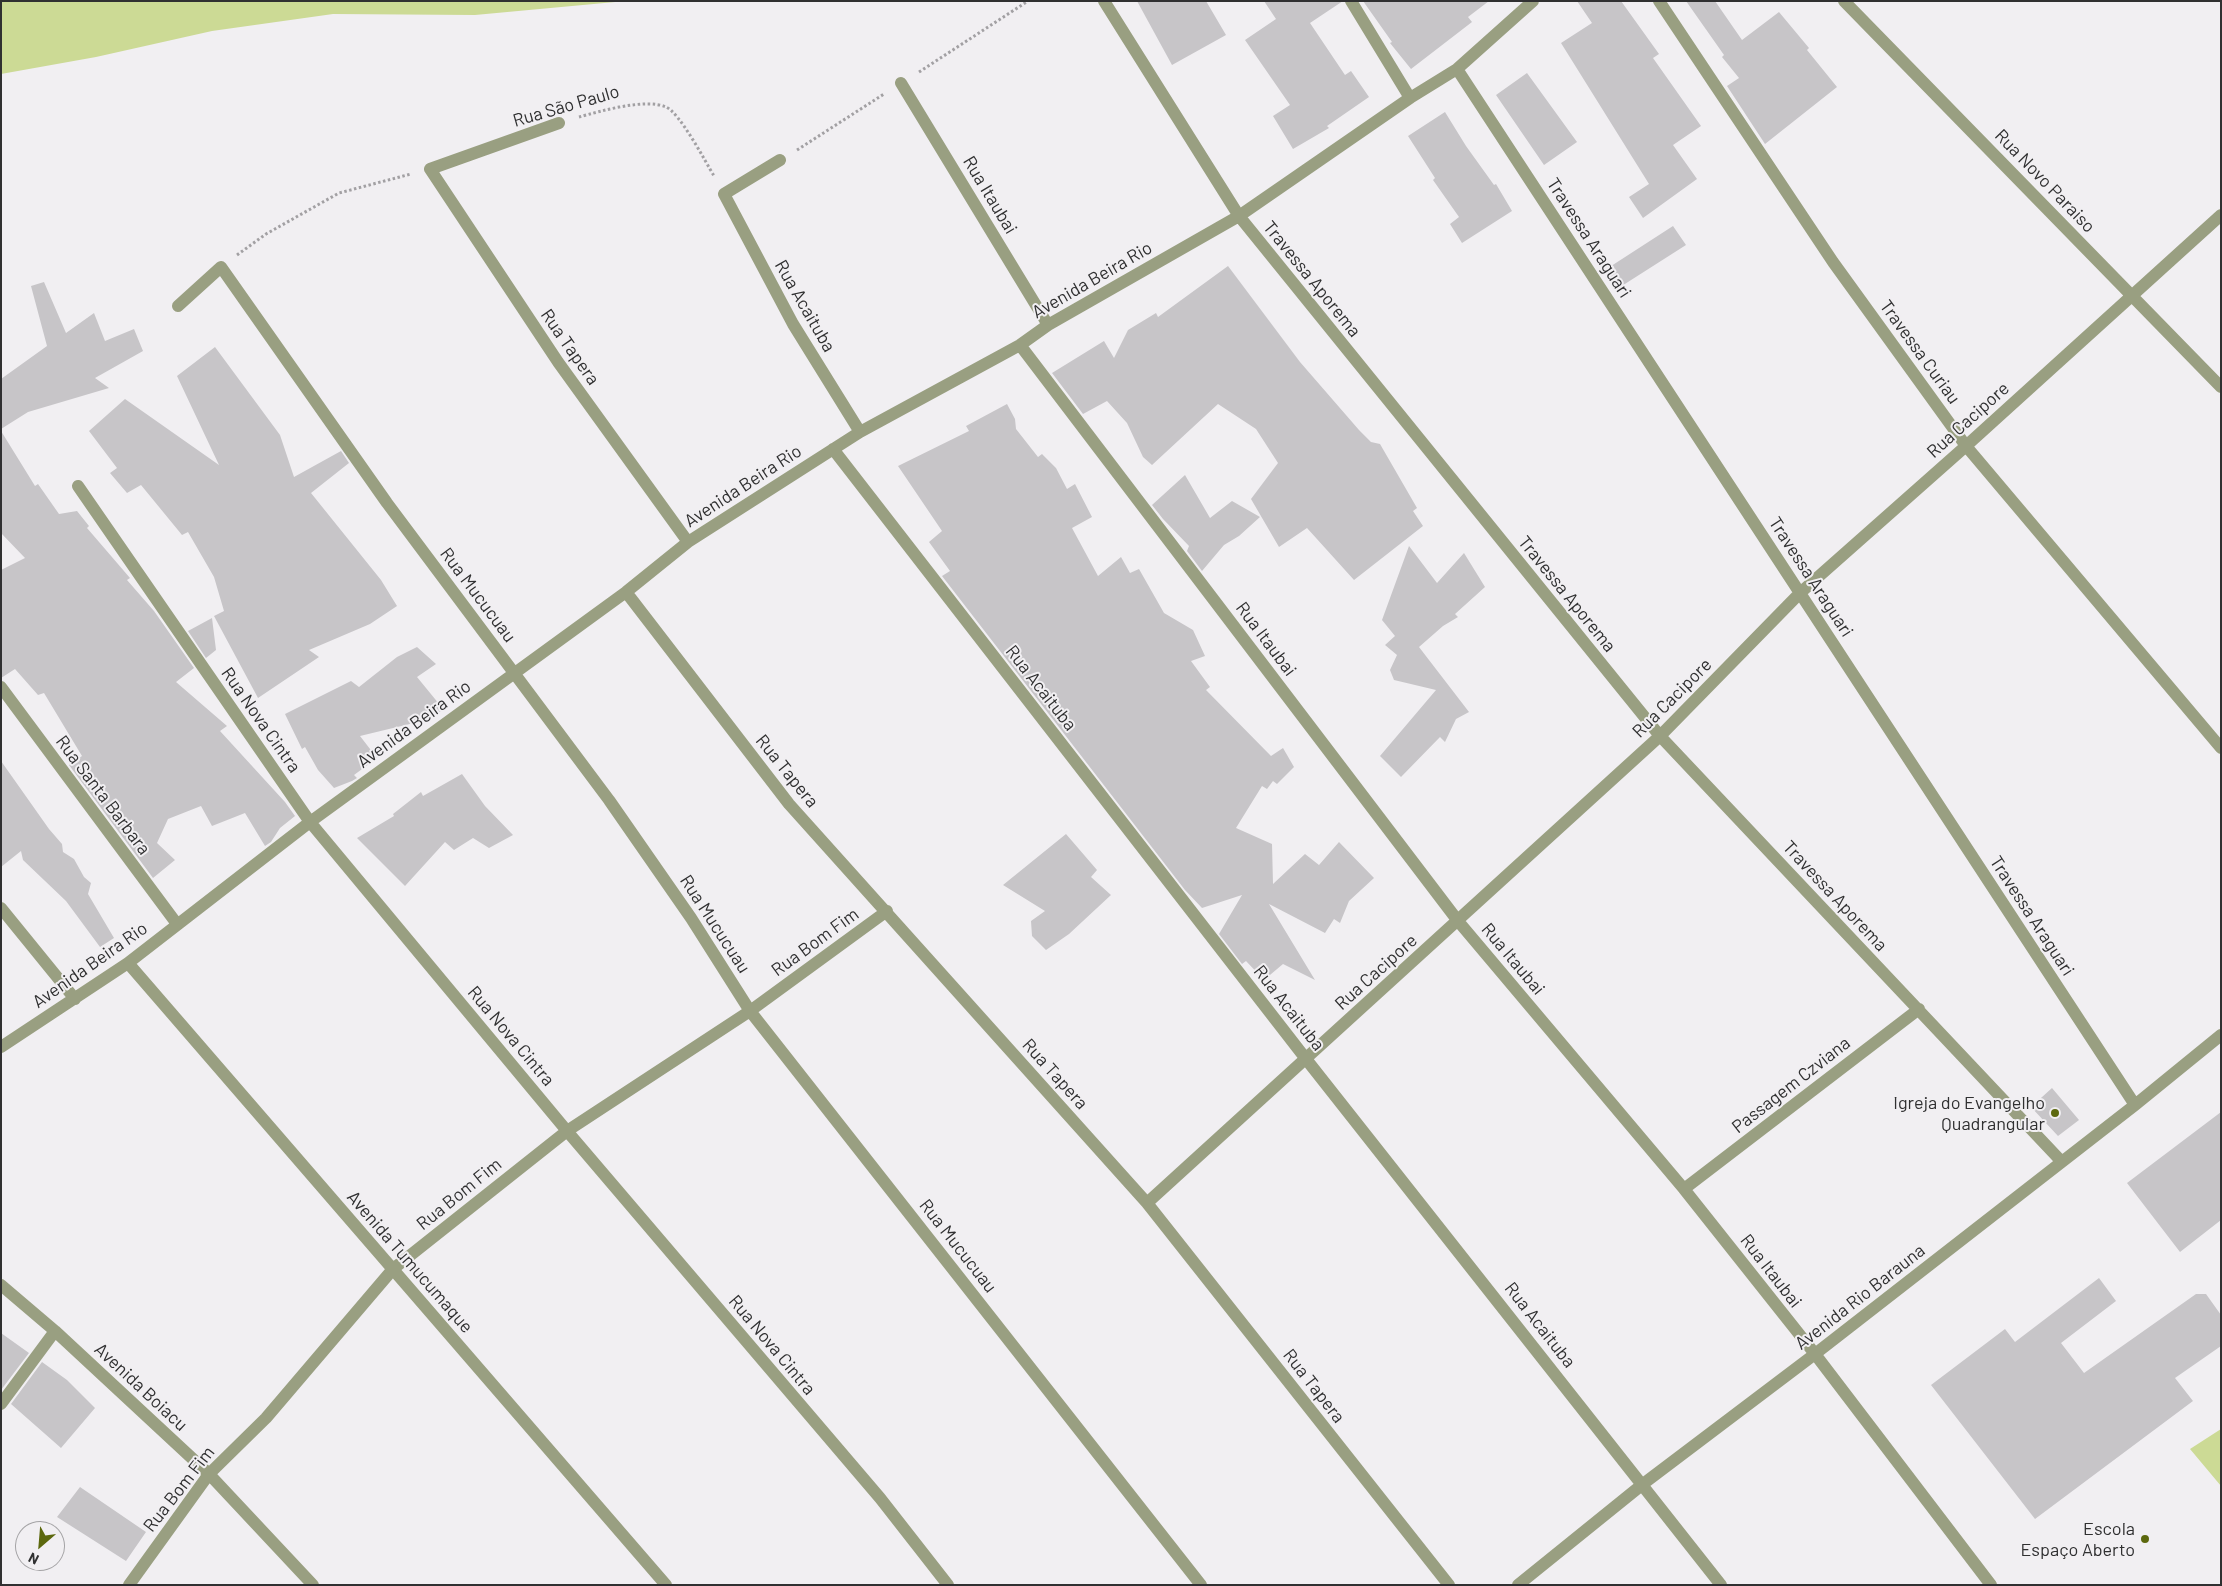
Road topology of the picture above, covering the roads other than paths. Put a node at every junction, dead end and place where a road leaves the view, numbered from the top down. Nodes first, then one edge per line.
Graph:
1 (1104, 1) edge
2 (1351, 1) edge
3 (1533, 1) edge
4 (1659, 1) edge
5 (1844, 1) edge
6 (1457, 69) junction
7 (901, 84) road end
8 (1410, 98) junction
9 (559, 123) road end
10 (780, 160) road end
11 (430, 168) joint
12 (2221, 215) edge
13 (1238, 216) junction
14 (2133, 295) junction
15 (178, 306) dead end
16 (1048, 325) junction
17 (1020, 344) junction
18 (2221, 387) edge
19 (860, 432) junction
20 (1966, 446) junction
21 (833, 449) junction
22 (78, 486) dead end
23 (688, 542) junction
24 (626, 592) junction
25 (1800, 593) junction
26 (514, 673) junction
27 (1, 687) edge
28 (1660, 736) junction
29 (2221, 748) edge
30 (310, 822) junction
31 (1, 908) edge
32 (887, 911) junction
33 (1458, 921) junction
34 (177, 924) junction
35 (128, 963) junction
36 (75, 999) junction
37 (1919, 1009) junction
38 (750, 1010) junction
39 (2221, 1035) edge
40 (1, 1047) edge
41 (1306, 1060) junction
42 (2135, 1105) junction
43 (567, 1131) junction
44 (2062, 1162) junction
45 (1684, 1189) junction
46 (1147, 1203) junction
47 (393, 1269) junction
48 (1, 1285) edge
49 (55, 1331) junction
50 (1815, 1354) junction
51 (1, 1404) edge
52 (209, 1474) junction
53 (1643, 1484) junction
54 (129, 1585) edge
55 (313, 1585) edge
56 (666, 1585) edge
57 (948, 1585) edge
58 (1201, 1585) edge
59 (1449, 1585) edge
60 (1518, 1585) edge
61 (1721, 1585) edge
62 (1992, 1585) edge

1 - 13 street, Travessa Aporema
2 - 8 street
3 - 6 street, Avenida Beira Rio
4 - 20 street, Travessa Curiau
5 - 14 street, Rua Novo Paraiso
6 - 8 street, Avenida Beira Rio
6 - 25 street, Travessa Araguari
7 - 16 street, Rua Itaubai
8 - 13 street, Avenida Beira Rio
9 - 11 street, Rua São Paulo
10 - 19 street, Rua Acaituba
11 - 23 street, Rua Tapera
12 - 14 street, Rua Cacipore
13 - 16 street, Avenida Beira Rio
13 - 28 street, Travessa Aporema
14 - 18 street, Rua Novo Paraiso
14 - 20 street, Rua Cacipore
15 - 26 street, Rua Mucucuau
16 - 17 street, Avenida Beira Rio
17 - 19 street, Avenida Beira Rio
17 - 33 street, Rua Itaubai
19 - 21 street, Avenida Beira Rio
20 - 25 street, Rua Cacipore
20 - 29 street, Travessa Curiau
21 - 23 street, Avenida Beira Rio
21 - 41 street, Rua Acaituba
22 - 30 street, Rua Nova Cintra
23 - 24 street, Avenida Beira Rio
24 - 26 street, Avenida Beira Rio
24 - 32 street, Rua Tapera
25 - 28 street, Rua Cacipore
25 - 42 street, Travessa Araguari
26 - 30 street, Avenida Beira Rio
26 - 38 street, Rua Mucucuau
27 - 34 street, Rua Santa Barbara
28 - 33 street, Rua Cacipore
28 - 37 street, Travessa Aporema
30 - 34 street, Avenida Beira Rio
30 - 43 street, Rua Nova Cintra
31 - 36 street
32 - 38 street, Rua Bom Fim
32 - 46 street, Rua Tapera
33 - 41 street, Rua Cacipore
33 - 45 street, Rua Itaubai
34 - 35 street, Avenida Beira Rio
35 - 36 street, Avenida Beira Rio
35 - 47 street, Avenida Tumucumaque
36 - 40 street, Avenida Beira Rio
37 - 44 street, Travessa Aporema
37 - 45 street, Passagem Czviana
38 - 43 street, Rua Bom Fim
38 - 58 street, Rua Mucucuau
39 - 42 street, Avenida Rio Barauna
41 - 46 street, Rua Cacipore
41 - 53 street, Rua Acaituba
42 - 44 street, Avenida Rio Barauna
43 - 47 street, Rua Bom Fim
43 - 57 street, Rua Nova Cintra
44 - 50 street, Avenida Rio Barauna
45 - 50 street, Rua Itaubai
46 - 59 street, Rua Tapera
47 - 52 street, Rua Bom Fim
47 - 56 street, Avenida Tumucumaque
48 - 49 street, Avenida Boiacu
49 - 51 street
49 - 52 street, Avenida Boiacu
50 - 53 street, Avenida Rio Barauna
50 - 62 street, Rua Itaubai
52 - 54 street, Rua Bom Fim
52 - 55 street, Avenida Boiacu
53 - 60 street, Avenida Rio Barauna
53 - 61 street, Rua Acaituba

